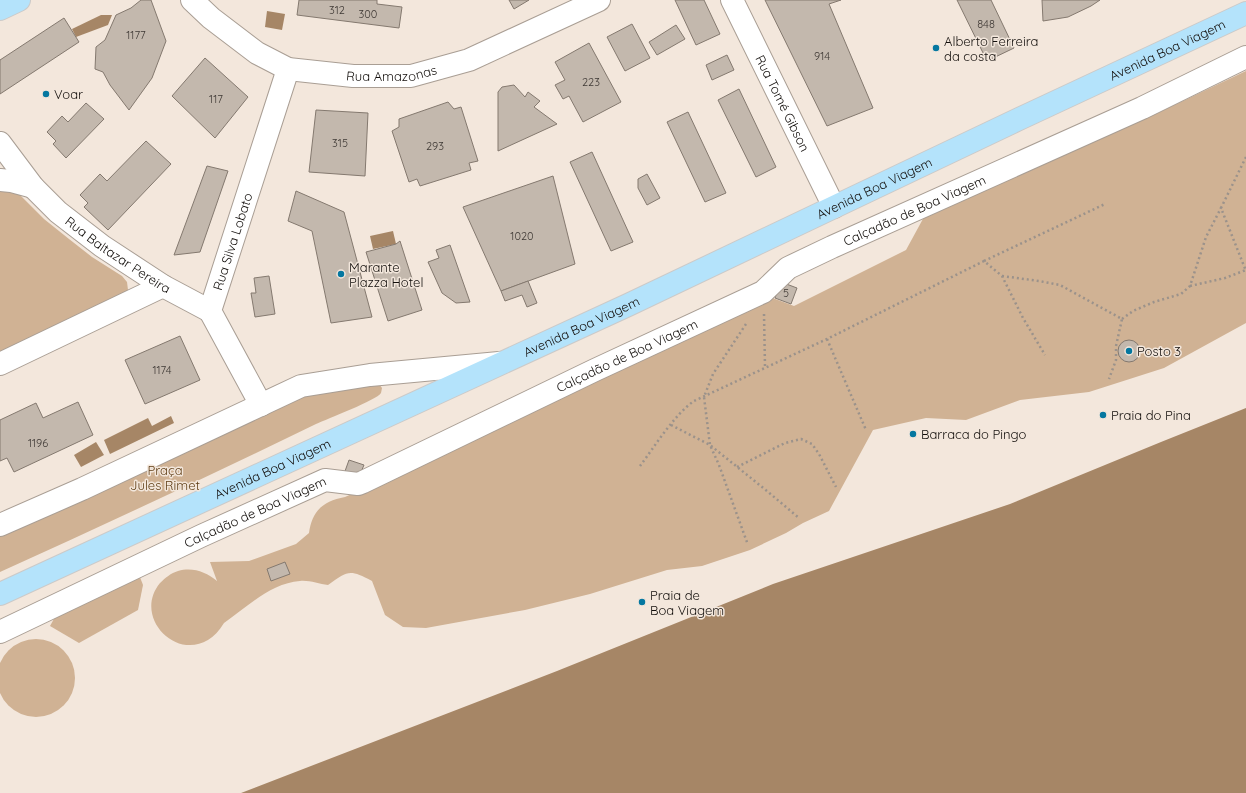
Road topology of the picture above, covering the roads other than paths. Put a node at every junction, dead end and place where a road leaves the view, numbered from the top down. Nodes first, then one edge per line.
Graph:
1 (19, 0) edge
2 (192, 0) edge
3 (599, 0) edge
4 (732, 0) edge
5 (0, 9) edge
6 (1246, 13) edge
7 (1246, 57) edge
8 (288, 69) junction
9 (0, 143) edge
10 (0, 180) edge
11 (33, 187) junction
12 (834, 207) junction
13 (163, 286) junction
14 (210, 311) junction
15 (502, 363) junction
16 (0, 364) edge
17 (261, 405) junction
18 (0, 525) edge
19 (0, 594) edge
20 (0, 632) edge

1 - 5 main road
2 - 8 street, Rua Amazonas
3 - 8 street, Rua Amazonas
4 - 12 street, Rua Tomé Gibson
6 - 12 main road, Avenida Boa Viagem
7 - 20 street, Calçadão de Boa Viagem
8 - 14 street, Rua Silva Lobato
9 - 11 street, Rua Baltazar Pereira
10 - 11 street, Rua Baltazar Pereira
11 - 13 street, Rua Baltazar Pereira
12 - 15 main road, Avenida Boa Viagem
13 - 14 street, Rua Baltazar Pereira
13 - 16 street
14 - 17 street
15 - 17 street, Avenida Boa Viagem
15 - 19 main road, Avenida Boa Viagem
17 - 18 street, Avenida Boa Viagem

